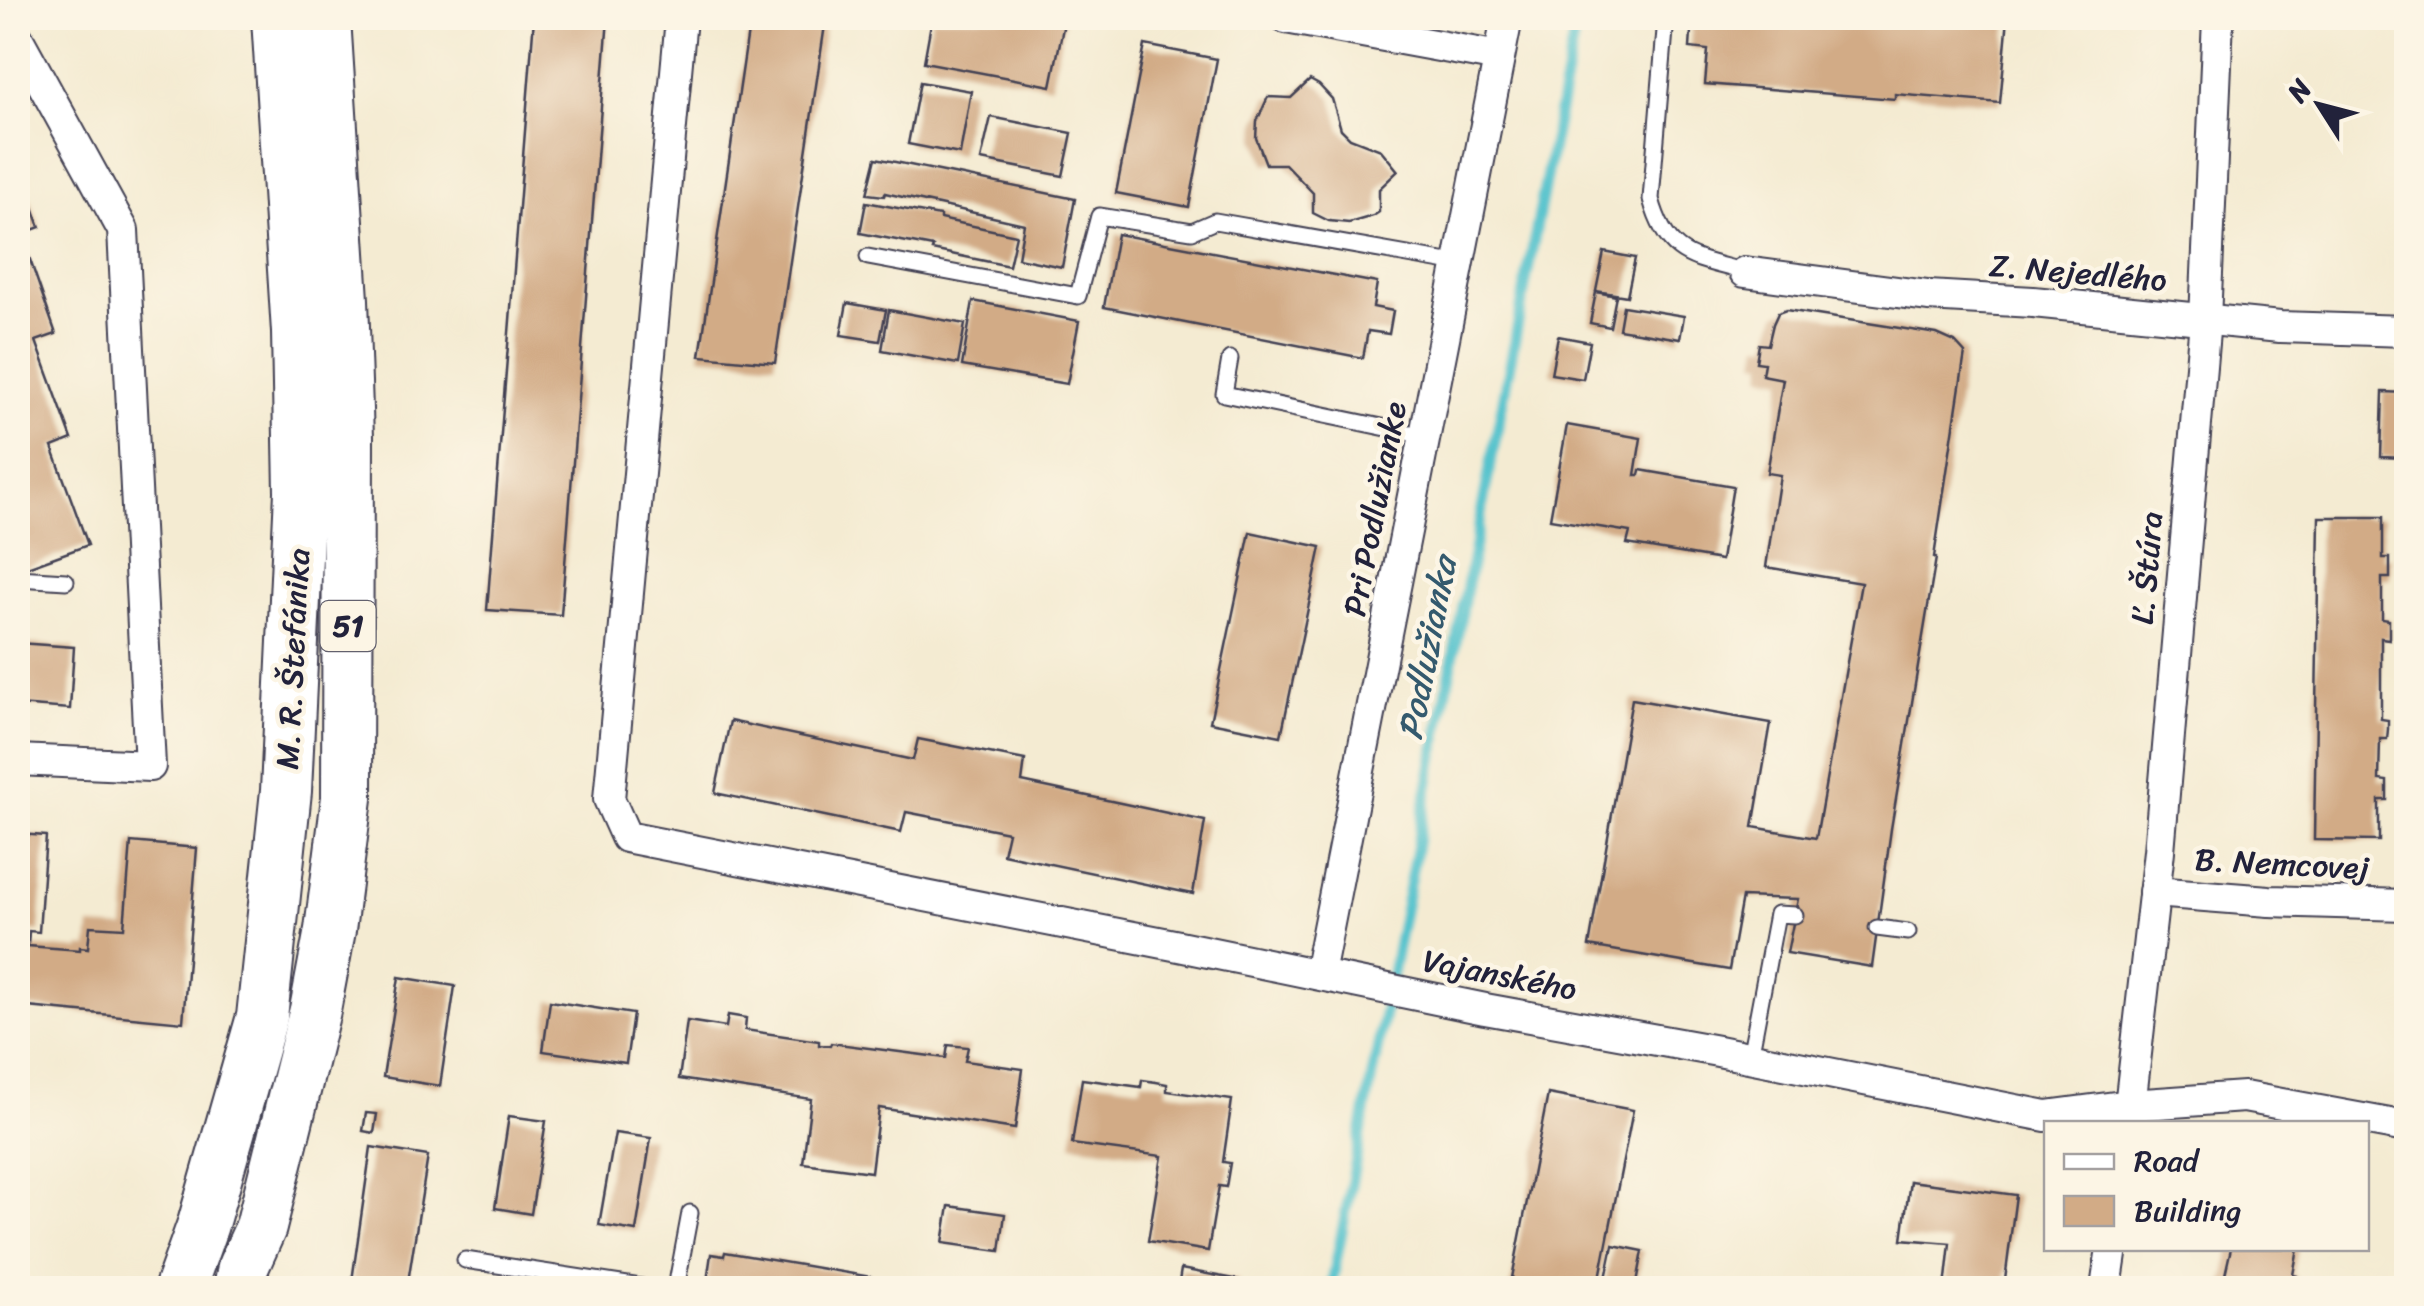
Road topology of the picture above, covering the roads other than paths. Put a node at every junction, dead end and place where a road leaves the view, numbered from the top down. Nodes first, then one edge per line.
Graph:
1 (277, 18) edge
2 (325, 18) edge
3 (681, 18) edge
4 (1286, 18) edge
5 (1506, 18) edge
6 (1666, 18) edge
7 (2218, 18) edge
8 (18, 39) edge
9 (1499, 57) junction
10 (868, 257) dead end
11 (1458, 264) junction
12 (1746, 272) joint
13 (2205, 320) junction
14 (2406, 330) edge
15 (1230, 359) dead end
16 (1425, 436) junction
17 (18, 578) edge
18 (66, 581) dead end
19 (18, 760) edge
20 (2154, 892) junction
21 (2406, 905) edge
22 (1795, 915) dead end
23 (1877, 928) dead end
24 (1908, 932) dead end
25 (1319, 974) junction
26 (1750, 1057) junction
27 (2129, 1114) edge
28 (2406, 1126) edge
29 (690, 1214) dead end
30 (260, 1226) junction
31 (2112, 1251) edge
32 (465, 1260) dead end
33 (180, 1288) edge
34 (239, 1288) edge
35 (262, 1288) edge
36 (646, 1288) edge
37 (676, 1288) edge
38 (2106, 1288) edge

1 - 33 main road, M. R. Štefánika / 51
2 - 30 main road, M. R. Štefánika / 51
3 - 25 street, Vajanského
4 - 9 street
5 - 9 street, Pri Podlužianke
6 - 12 lane
7 - 13 street, Ľ. Štúra
8 - 19 street
9 - 11 street, Pri Podlužianke
10 - 11 lane
11 - 16 street, Pri Podlužianke
12 - 13 street, Z. Nejedlého
13 - 14 street, Z. Nejedlého
13 - 20 street, Ľ. Štúra
15 - 16 lane
16 - 25 street, Pri Podlužianke
17 - 18 lane
20 - 21 street, B. Nemcovej
20 - 27 street, Ľ. Štúra
22 - 26 lane
23 - 24 lane
25 - 26 street, Vajanského
26 - 27 street, Vajanského
27 - 28 street, Vajanského
29 - 37 lane
30 - 34 main road, M. R. Štefánika / 51
30 - 35 street, M. R. Štefánika
31 - 38 street
32 - 36 lane

